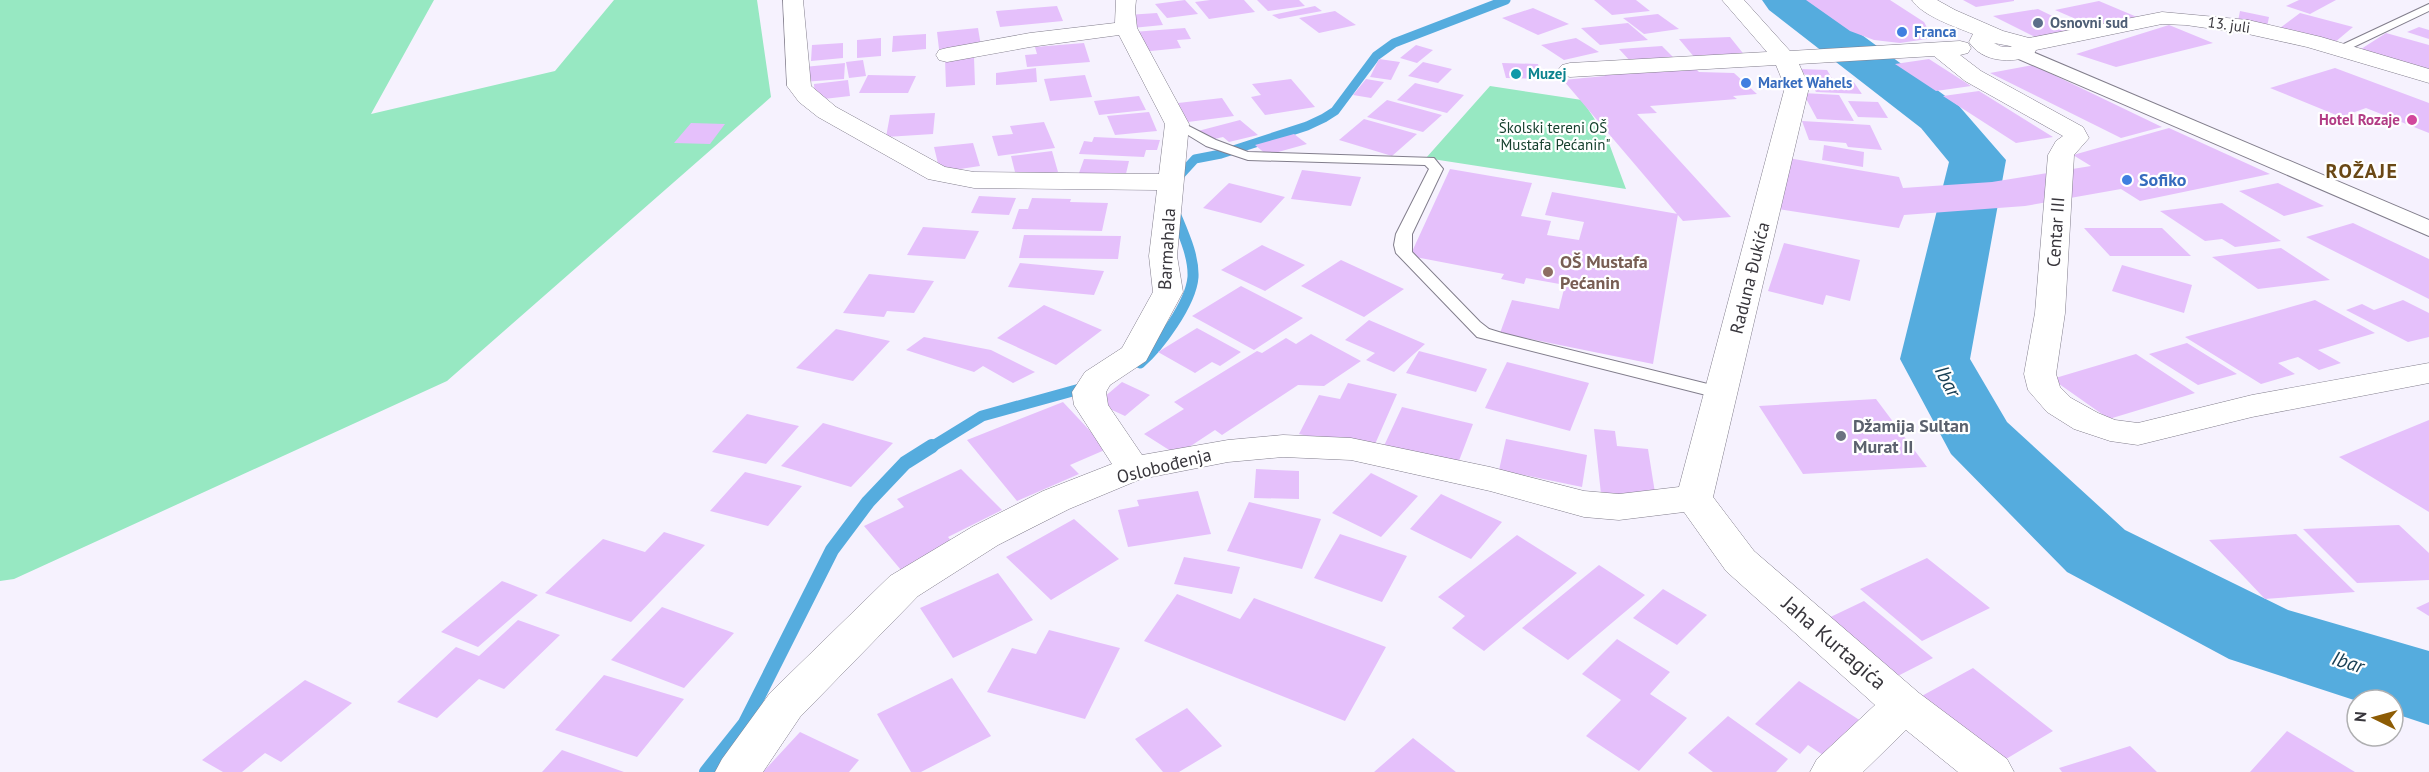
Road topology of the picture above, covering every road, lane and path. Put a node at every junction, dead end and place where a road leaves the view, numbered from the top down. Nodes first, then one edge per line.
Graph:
1 (793, 0) edge
2 (1126, 0) edge
3 (1732, 0) edge
4 (1922, 0) edge
5 (2429, 7) edge
6 (1126, 28) junction
7 (1986, 41) junction
8 (1939, 49) junction
9 (2023, 49) junction
10 (2339, 49) junction
11 (947, 56) dead end
12 (1795, 59) junction
13 (1570, 70) dead end
14 (2429, 76) edge
15 (1177, 124) junction
16 (1171, 182) junction
17 (2429, 230) edge
18 (2429, 373) edge
19 (1722, 393) junction
20 (1133, 470) junction
21 (1694, 498) junction
22 (1904, 705) junction
23 (738, 772) edge
24 (1833, 772) edge
25 (1991, 772) edge

1 - 16 street
2 - 6 street
3 - 12 street, Raduna Ðukića
4 - 7 street
5 - 10 lane
6 - 11 street
6 - 15 street
7 - 8 street
7 - 9 street
8 - 12 street
8 - 18 street, Centar III
9 - 10 street, 13. juli
9 - 17 street
10 - 14 street, 13. juli
12 - 13 street
12 - 19 street, Raduna Ðukića
15 - 16 street, Barmahala
15 - 19 lane
16 - 20 street, Barmahala
19 - 21 street, Raduna Ðukića
20 - 21 street, Oslobođenja
20 - 23 street, Oslobođenja
21 - 22 street, Jaha Kurtagića
22 - 24 street
22 - 25 street, Jaha Kurtagića

